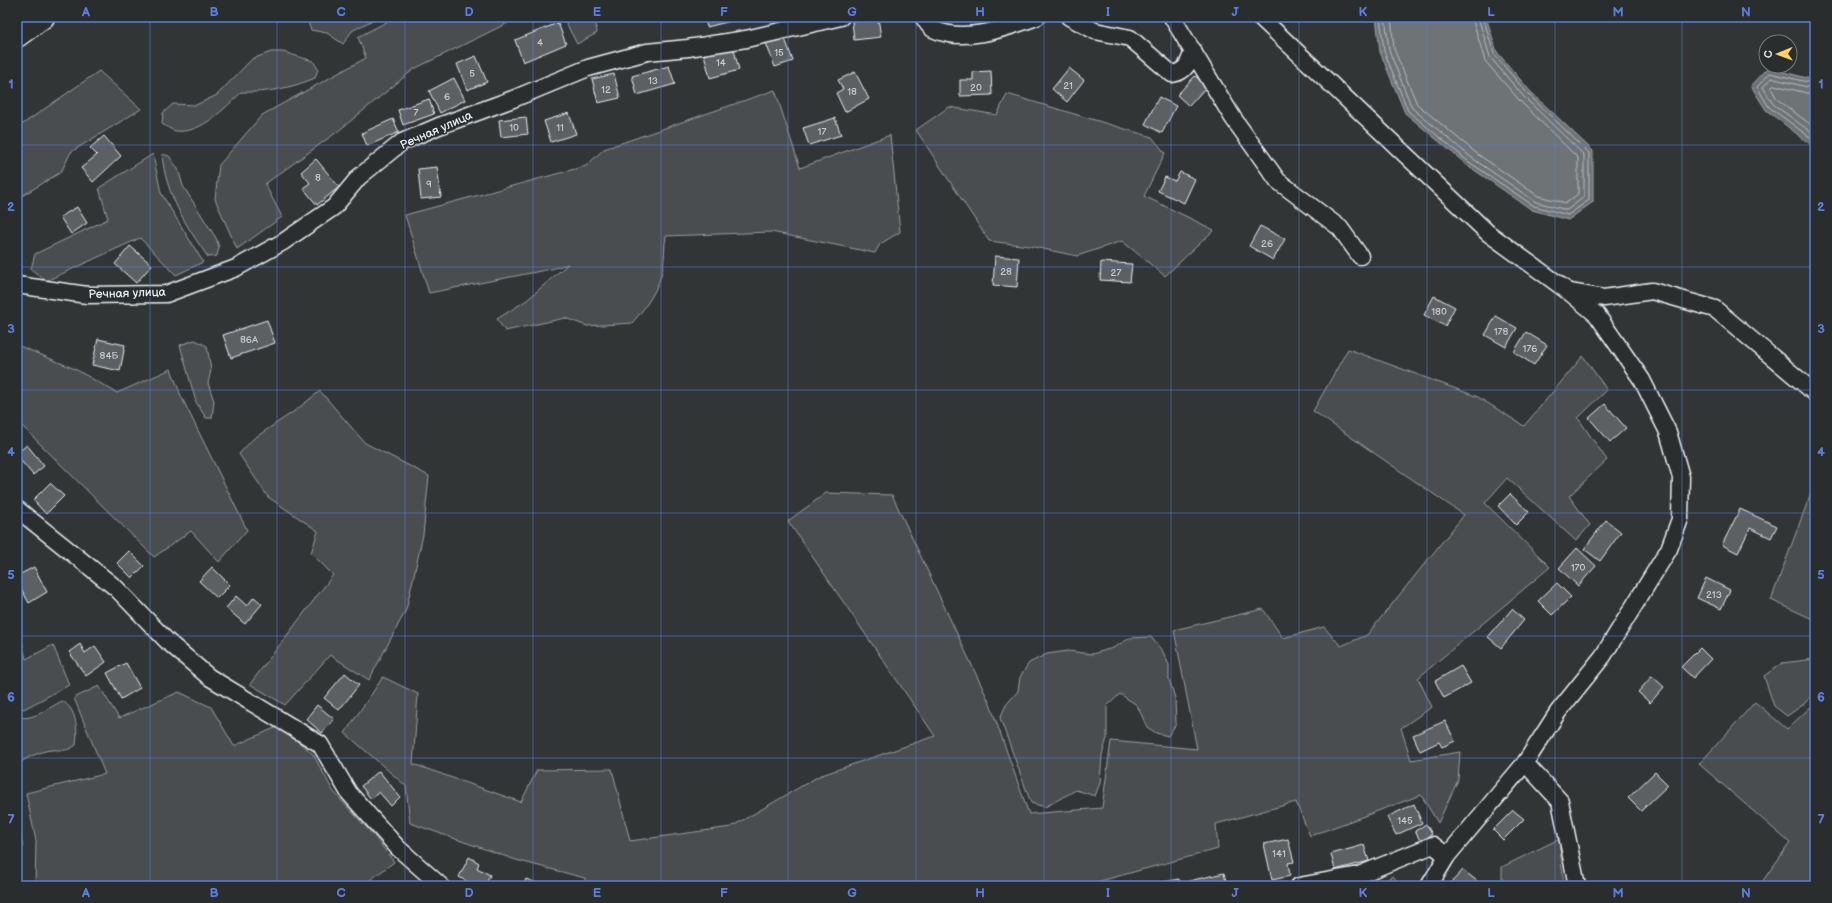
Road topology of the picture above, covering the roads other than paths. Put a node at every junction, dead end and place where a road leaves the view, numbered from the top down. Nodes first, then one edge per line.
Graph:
1 (43, 17) edge
2 (841, 17) edge
3 (923, 17) edge
4 (1037, 17) edge
5 (1069, 17) edge
6 (1172, 17) edge
7 (1260, 17) edge
8 (17, 36) edge
9 (1193, 50) junction
10 (1360, 256) dead end
11 (17, 285) edge
12 (1569, 292) junction
13 (1815, 393) edge
14 (17, 509) edge
15 (1526, 762) junction
16 (1447, 856) junction
17 (441, 886) edge
18 (1299, 886) edge
19 (1429, 886) edge
20 (1577, 886) edge

1 - 8 main road
2 - 11 street, Речная улица
3 - 4 street
5 - 9 street
6 - 9 street
7 - 12 street
9 - 10 street
12 - 13 street
12 - 15 street
14 - 17 street
15 - 16 street
15 - 20 street
16 - 18 street
16 - 19 street

